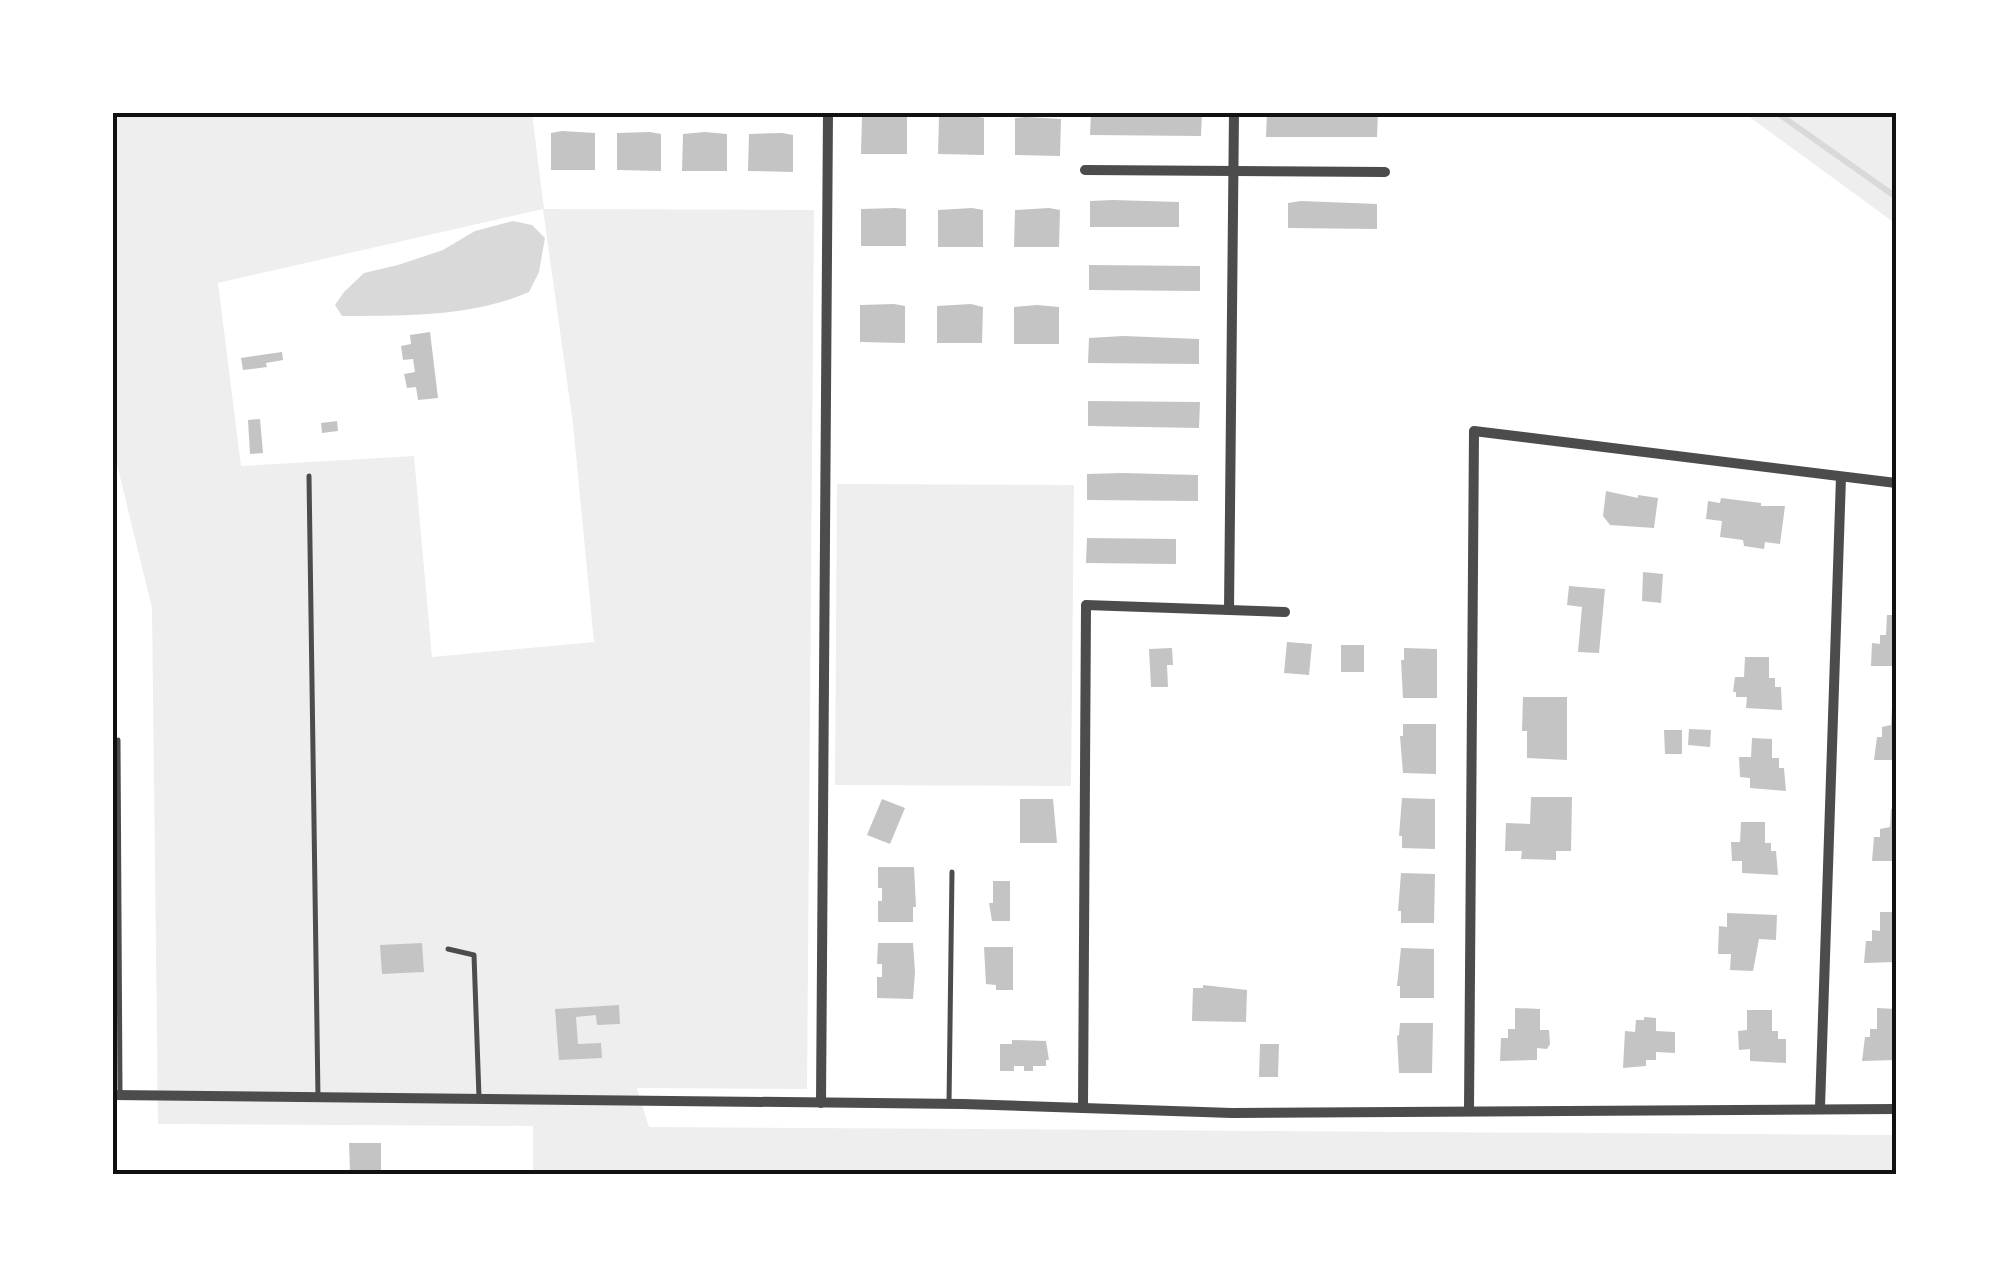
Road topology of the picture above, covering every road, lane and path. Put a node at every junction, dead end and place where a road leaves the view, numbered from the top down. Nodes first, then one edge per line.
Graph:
1 (828, 112) edge
2 (1234, 112) edge
3 (1085, 170) dead end
4 (1233, 171) junction
5 (1385, 172) dead end
6 (309, 476) dead end
7 (1841, 476) junction
8 (1896, 483) edge
9 (1230, 610) junction
10 (1285, 612) dead end
11 (118, 740) dead end
12 (952, 872) dead end
13 (448, 949) dead end
14 (116, 1095) edge
15 (318, 1098) junction
16 (479, 1100) junction
17 (821, 1103) junction
18 (950, 1104) junction
19 (1820, 1107) junction
20 (1084, 1108) junction
21 (1896, 1109) edge
22 (1468, 1110) junction

1 - 17 street
2 - 4 street
3 - 4 street
4 - 5 street
4 - 9 street
6 - 15 lane
7 - 8 street
7 - 19 street
7 - 22 street
9 - 10 street
9 - 20 street
11 - 14 lane
12 - 18 lane
13 - 16 lane
14 - 15 street
15 - 16 street
16 - 17 street
17 - 18 street
18 - 20 street
19 - 21 street
19 - 22 street
20 - 22 street

